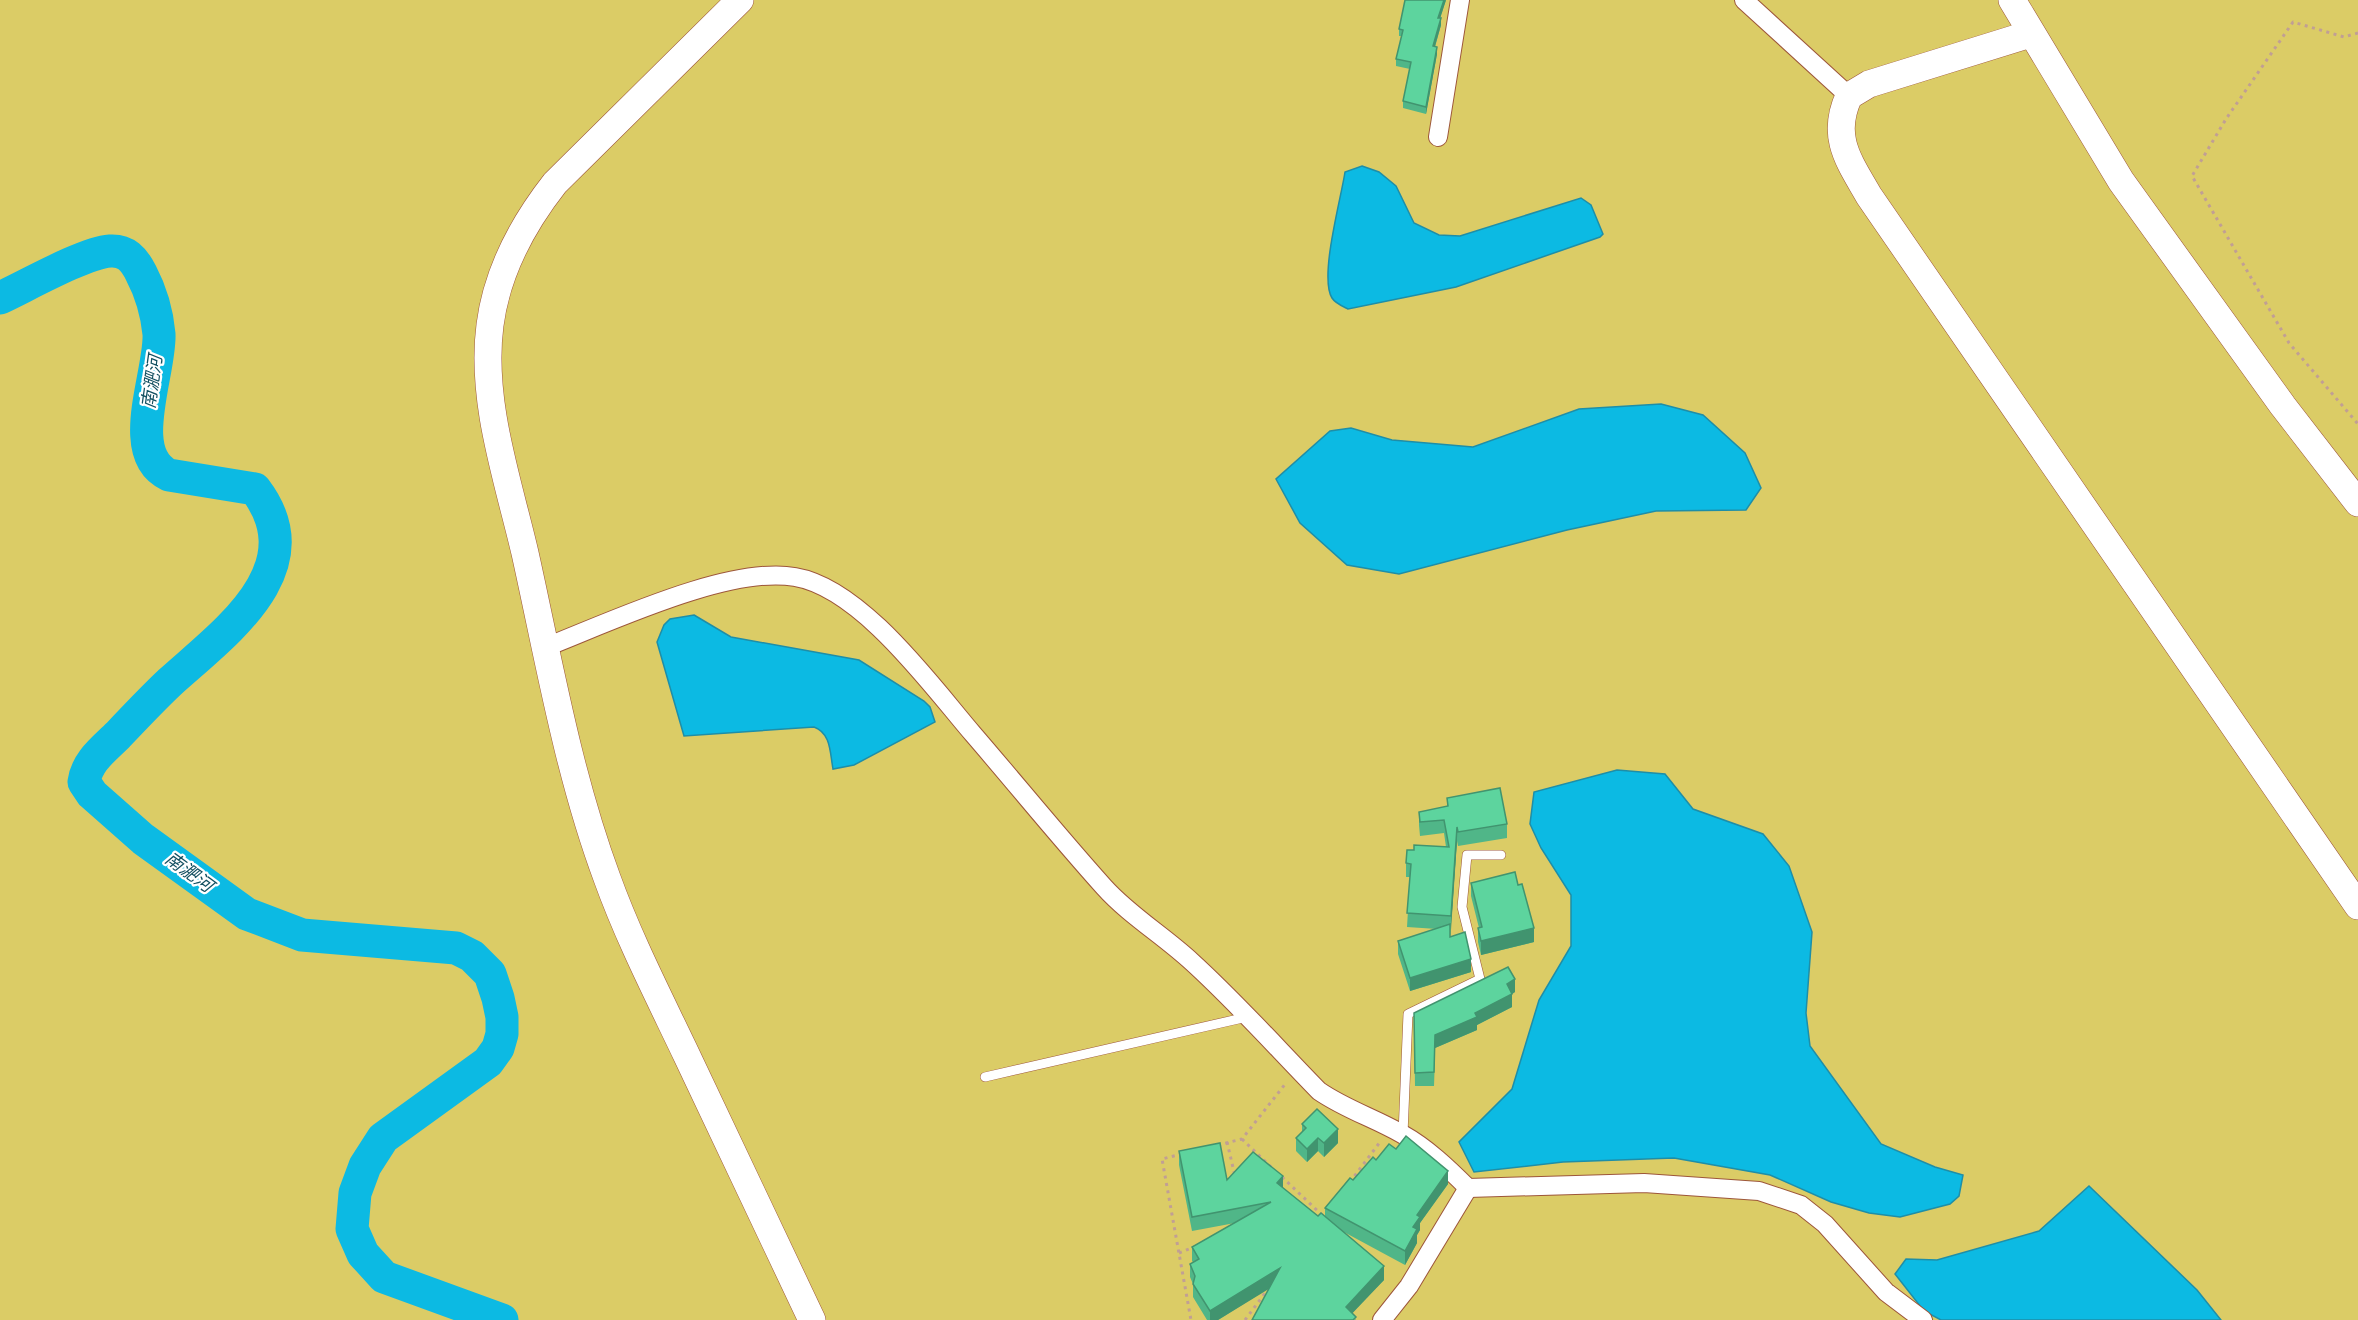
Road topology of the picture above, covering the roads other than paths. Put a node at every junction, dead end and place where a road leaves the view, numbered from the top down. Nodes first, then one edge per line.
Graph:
1 (740, 0) edge
2 (1460, 0) edge
3 (1744, 0) edge
4 (2012, 0) edge
5 (2030, 34) junction
6 (1849, 96) junction
7 (1438, 137) dead end
8 (2358, 503) edge
9 (546, 647) junction
10 (1501, 855) dead end
11 (2358, 906) edge
12 (1247, 1017) junction
13 (985, 1077) dead end
14 (1396, 1131) junction
15 (1468, 1188) junction
16 (812, 1320) edge
17 (1382, 1320) edge
18 (1923, 1320) edge

1 - 9 street
2 - 7 street
3 - 6 street
4 - 5 street
5 - 6 street
5 - 8 street
6 - 11 street
9 - 12 street
9 - 16 street
10 - 14 lane
12 - 13 lane
12 - 14 street
14 - 15 street
15 - 17 street
15 - 18 street

